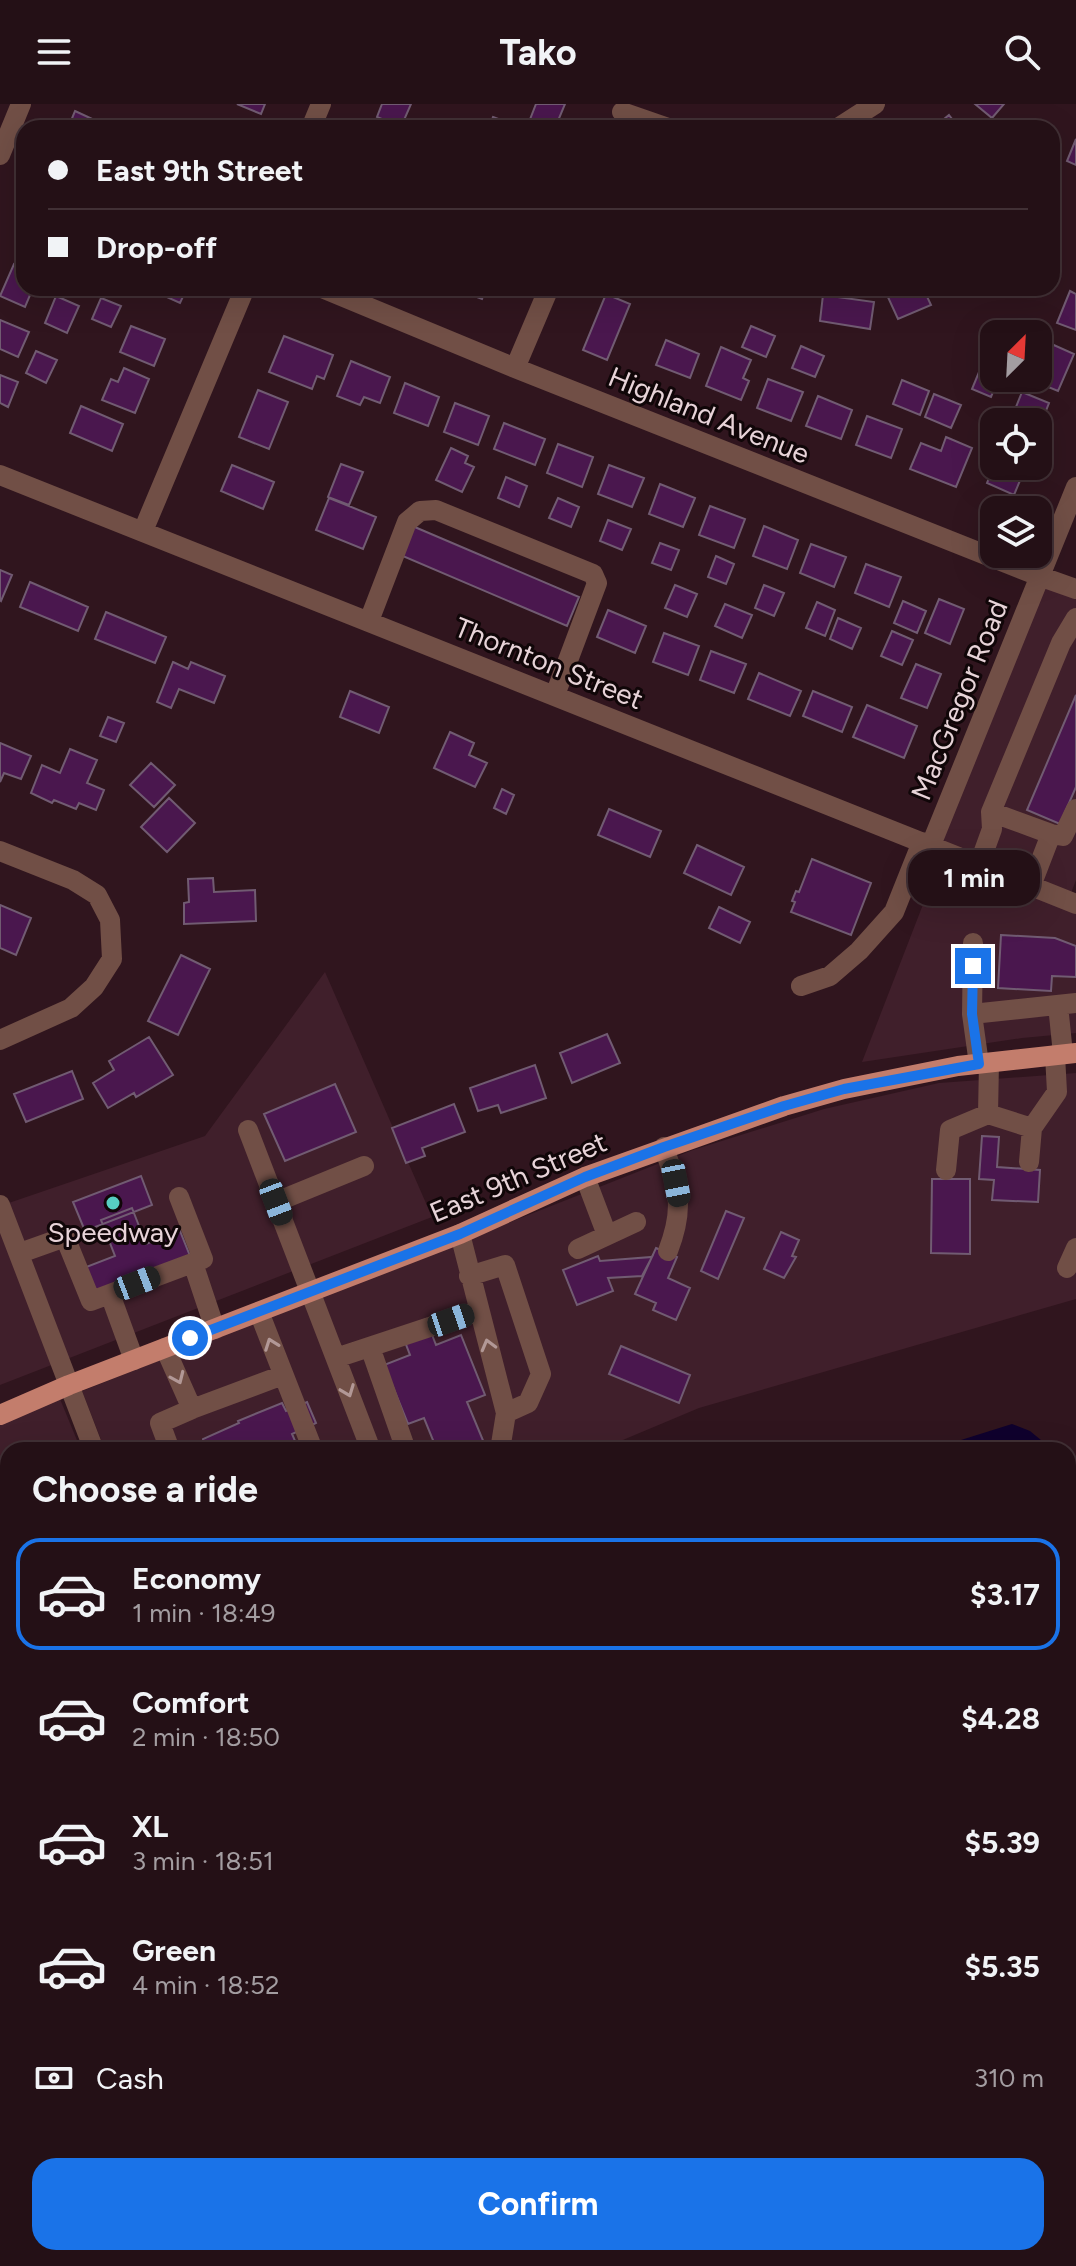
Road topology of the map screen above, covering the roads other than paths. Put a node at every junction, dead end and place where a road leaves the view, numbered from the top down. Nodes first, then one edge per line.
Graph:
1 (21, 104) edge
2 (875, 104) edge
3 (851, 120) edge
4 (0, 155) edge
5 (242, 296) edge
6 (341, 296) edge
7 (546, 296) edge
8 (515, 368) junction
9 (0, 475) edge
10 (1076, 487) edge
11 (143, 531) junction
12 (1039, 576) junction
13 (1076, 589) edge
14 (369, 621) junction
15 (1073, 629) edge
16 (555, 695) junction
17 (1076, 809) edge
18 (991, 812) junction
19 (1051, 834) junction
20 (926, 843) junction
21 (0, 851) edge
22 (979, 865) junction
23 (1031, 886) junction
24 (1076, 904) edge
25 (973, 943) dead end
26 (801, 986) dead end
27 (1067, 1004) edge
28 (972, 1014) junction
29 (0, 1040) edge
30 (1065, 1054) edge
31 (984, 1064) junction
32 (988, 1114) junction
33 (1032, 1128) junction
34 (248, 1130) dead end
35 (664, 1147) junction
36 (1029, 1162) dead end
37 (364, 1166) dead end
38 (946, 1170) dead end
39 (585, 1177) junction
40 (179, 1197) dead end
41 (276, 1202) junction
42 (0, 1205) edge
43 (636, 1222) dead end
44 (460, 1234) junction
45 (607, 1235) junction
46 (1076, 1248) edge
47 (578, 1249) dead end
48 (668, 1251) dead end
49 (20, 1253) junction
50 (193, 1263) junction
51 (1067, 1268) dead end
52 (469, 1276) junction
53 (311, 1292) junction
54 (110, 1294) junction
55 (478, 1311) junction
56 (259, 1312) junction
57 (215, 1329) junction
58 (370, 1347) junction
59 (165, 1348) junction
60 (336, 1358) junction
61 (134, 1360) junction
62 (283, 1375) junction
63 (69, 1385) junction
64 (192, 1409) junction
65 (506, 1413) junction
66 (0, 1415) edge
67 (91, 1442) edge
68 (167, 1442) edge
69 (310, 1442) edge
70 (368, 1442) edge
71 (403, 1442) edge
72 (501, 1442) edge

1 - 4 street
2 - 3 street
5 - 11 street
6 - 8 street, Highland Avenue
7 - 8 street
8 - 12 street, Highland Avenue
9 - 11 street, Thornton Street
10 - 12 street, MacGregor Road
11 - 14 street, Thornton Street
12 - 13 street, Highland Avenue
12 - 20 street, MacGregor Road
14 - 16 street, Thornton Street
14 - 16 street
15 - 18 street
16 - 20 street, Thornton Street
17 - 19 street
18 - 19 street
18 - 22 street
19 - 23 street
20 - 22 street, Thornton Street
20 - 26 street, MacGregor Road
21 - 29 street
22 - 23 street, Thornton Street
23 - 24 street, Thornton Street
25 - 28 street
27 - 28 street
27 - 30 street
28 - 31 street
30 - 31 main road, East 9th Street
30 - 33 street
31 - 32 street
31 - 35 main road, East 9th Street
32 - 33 street
32 - 38 street
33 - 36 street
34 - 41 street
35 - 39 main road, East 9th Street
35 - 48 street
37 - 41 street
39 - 44 main road, East 9th Street
39 - 45 street
40 - 50 street
41 - 53 street
42 - 49 street
43 - 45 street
44 - 52 street
44 - 53 main road, East 9th Street
45 - 47 street
46 - 51 street
49 - 54 street
49 - 63 street
50 - 54 street
50 - 57 street
52 - 55 street
52 - 65 street
53 - 56 main road, East 9th Street
53 - 60 street
54 - 61 street
55 - 58 street
65 -> 55 street
56 - 57 main road, East 9th Street
62 -> 56 street
57 - 59 main road, East 9th Street
58 - 60 street
58 - 71 street
59 - 61 main road, East 9th Street
59 -> 64 street
60 -> 70 street
61 - 63 main road, East 9th Street
62 - 64 street
62 - 69 street
63 - 66 main road, East 9th Street
63 - 67 street
64 - 68 street
65 - 72 street

